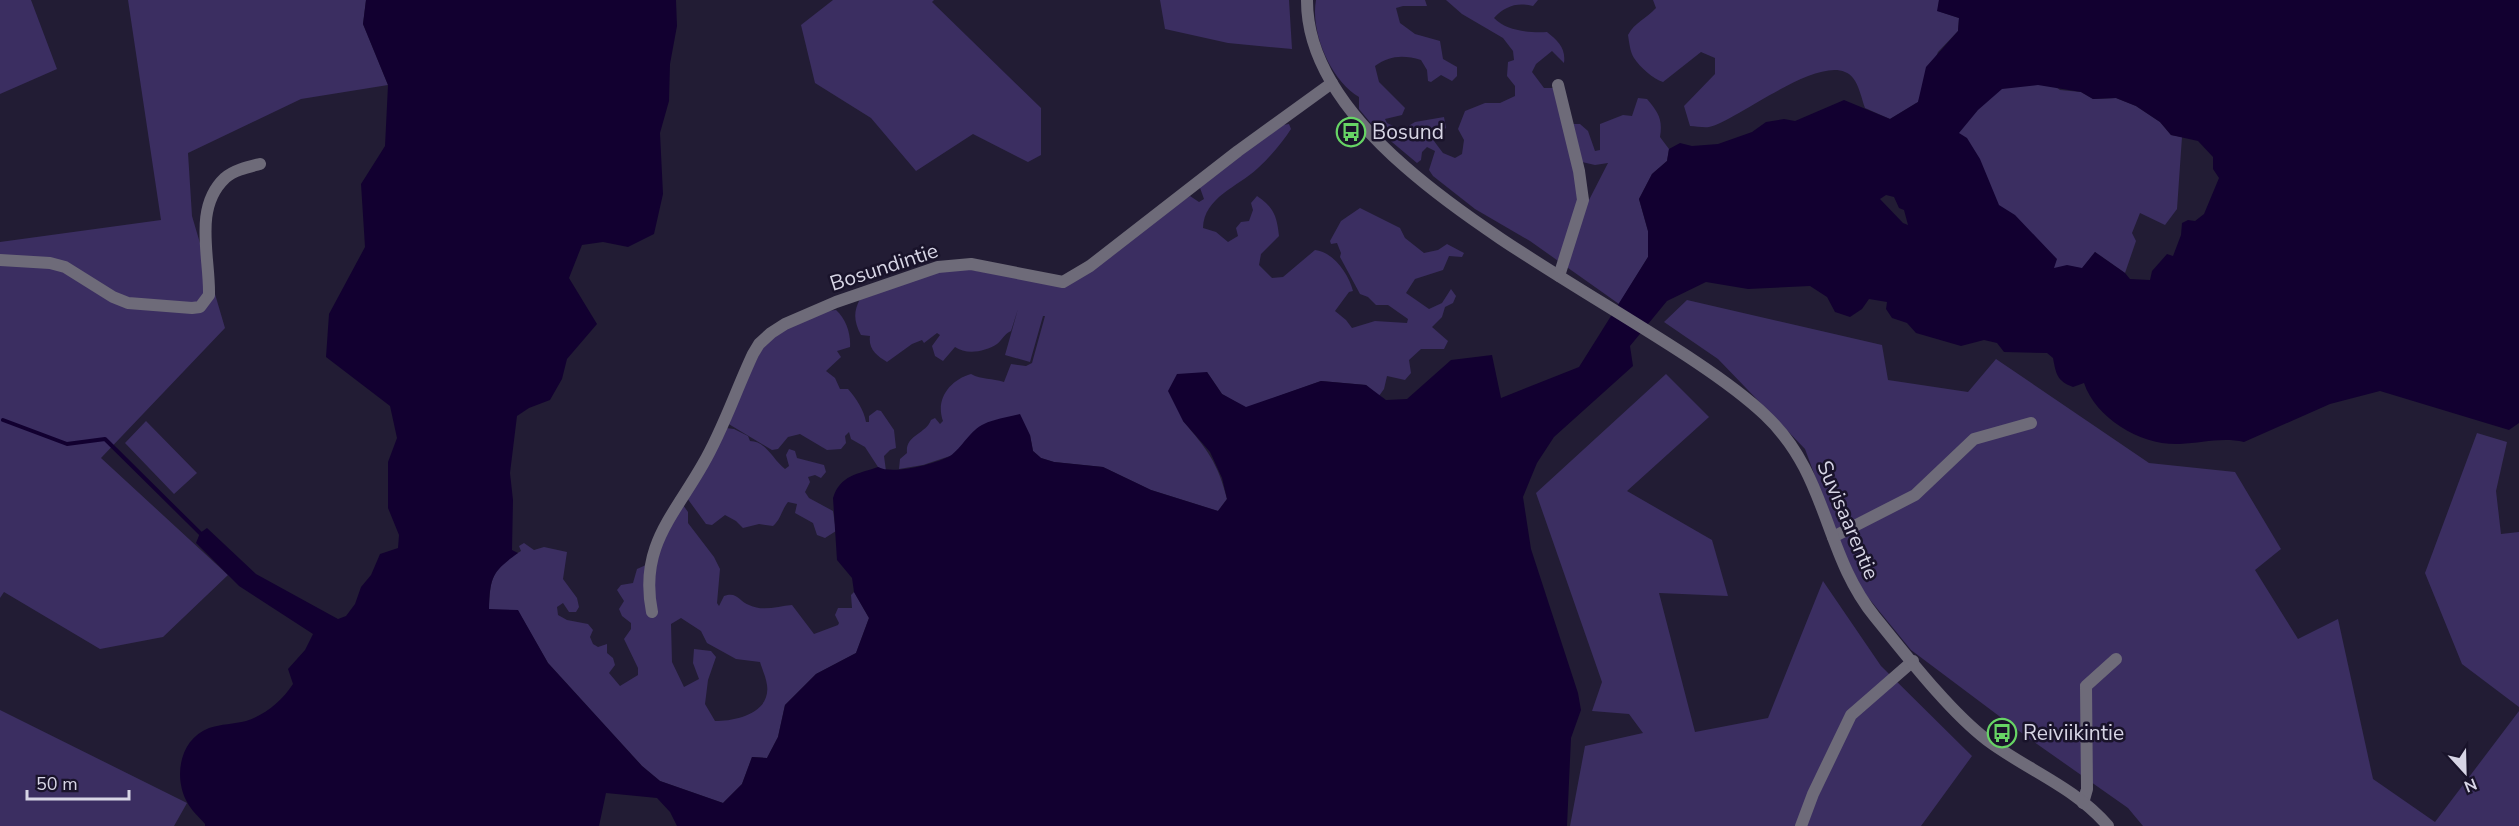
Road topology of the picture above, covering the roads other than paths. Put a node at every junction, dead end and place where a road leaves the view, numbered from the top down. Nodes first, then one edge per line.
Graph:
1 (1307, 0) edge
2 (1332, 83) junction
3 (1558, 85) dead end
4 (260, 164) dead end
5 (0, 260) edge
6 (1559, 276) junction
7 (2031, 423) dead end
8 (1833, 537) junction
9 (652, 612) dead end
10 (2116, 659) dead end
11 (1912, 661) junction
12 (2083, 803) junction
13 (1801, 826) edge
14 (2108, 826) edge

1 - 2 street, Suvisaarentie
2 - 6 street, Suvisaarentie
2 - 9 street, Bosundintie
3 - 6 street
4 - 5 street
6 - 8 street, Suvisaarentie
7 - 8 street
8 - 11 street, Suvisaarentie
10 - 12 street
11 - 12 street, Suvisaarentie
11 - 13 street
12 - 14 street, Suvisaarentie

